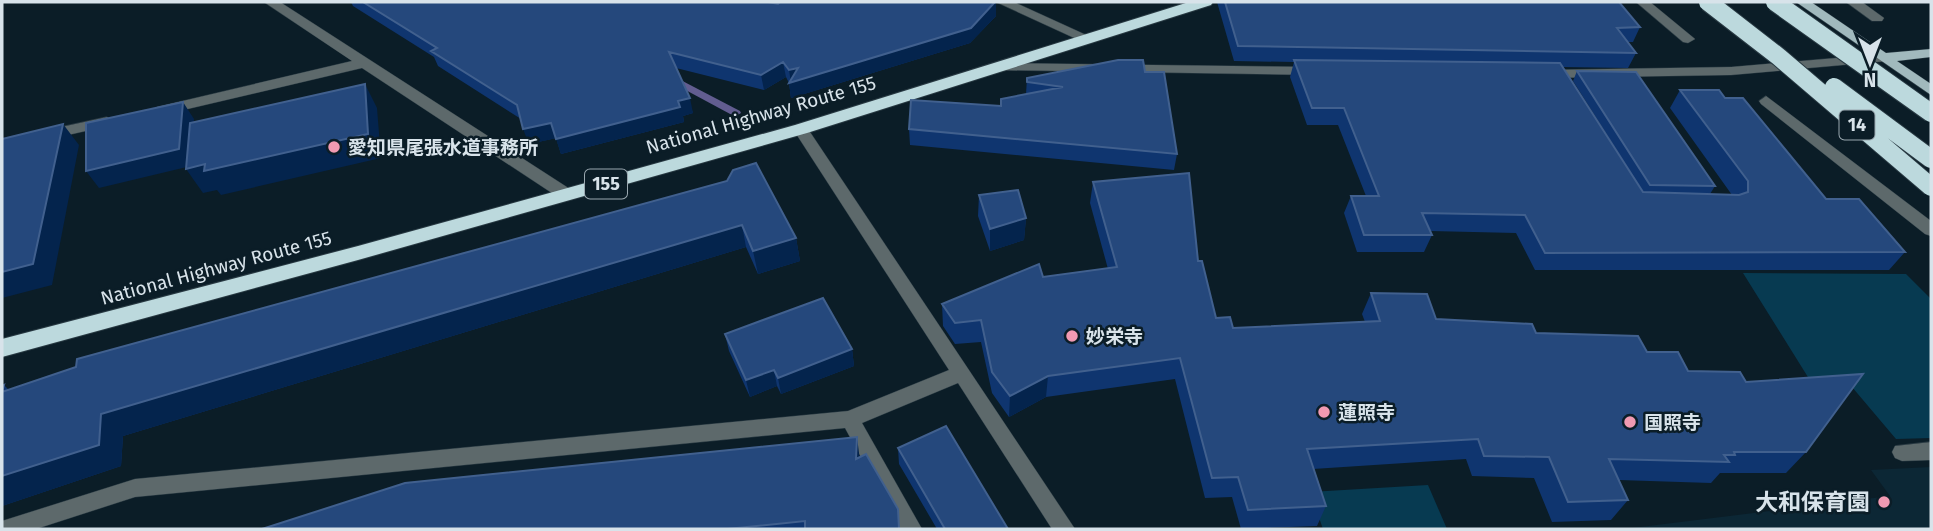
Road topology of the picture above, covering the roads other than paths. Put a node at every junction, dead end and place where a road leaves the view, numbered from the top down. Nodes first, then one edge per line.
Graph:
1 (271, 2) edge
2 (1003, 2) edge
3 (1205, 2) edge
4 (1642, 2) edge
5 (1695, 2) edge
6 (1709, 2) edge
7 (1718, 2) edge
8 (1775, 2) edge
9 (1803, 2) edge
10 (1853, 2) edge
11 (1877, 18) dead end
12 (1088, 38) junction
13 (1688, 38) dead end
14 (1931, 53) edge
15 (363, 63) junction
16 (1881, 66) junction
17 (999, 67) junction
18 (1783, 68) junction
19 (1326, 71) edge
20 (1531, 74) edge
21 (1931, 91) edge
22 (1766, 101) dead end
23 (1931, 111) edge
24 (149, 113) edge
25 (122, 119) edge
26 (802, 129) junction
27 (2, 145) edge
28 (1931, 159) edge
29 (1931, 181) edge
30 (1931, 187) edge
31 (567, 195) junction
32 (1931, 230) edge
33 (2, 348) edge
34 (962, 373) junction
35 (850, 419) junction
36 (1931, 451) edge
37 (1902, 452) dead end
38 (6, 529) edge
39 (911, 529) edge
40 (1064, 529) edge

1 - 15 street
2 - 12 street
3 - 12 highway, National Highway Route 155 / 155
4 - 13 street
5 - 18 main road, 14
6 - 30 highway, bridge
7 - 28 highway, bridge
8 - 16 highway, bridge
9 - 16 main road
10 - 11 street
12 - 17 highway, National Highway Route 155 / 155
14 - 16 main road
15 - 24 street
15 - 31 street
16 - 18 street
16 - 21 main road
16 - 23 highway, bridge
17 - 19 street
17 - 26 highway, National Highway Route 155 / 155
18 - 20 street
18 - 29 main road, 14
22 - 32 street
25 - 27 street
26 - 31 highway, National Highway Route 155 / 155
26 - 34 street
31 - 33 highway, National Highway Route 155 / 155
34 - 35 street
34 - 40 street
35 - 38 street
35 - 39 street
36 - 37 street

